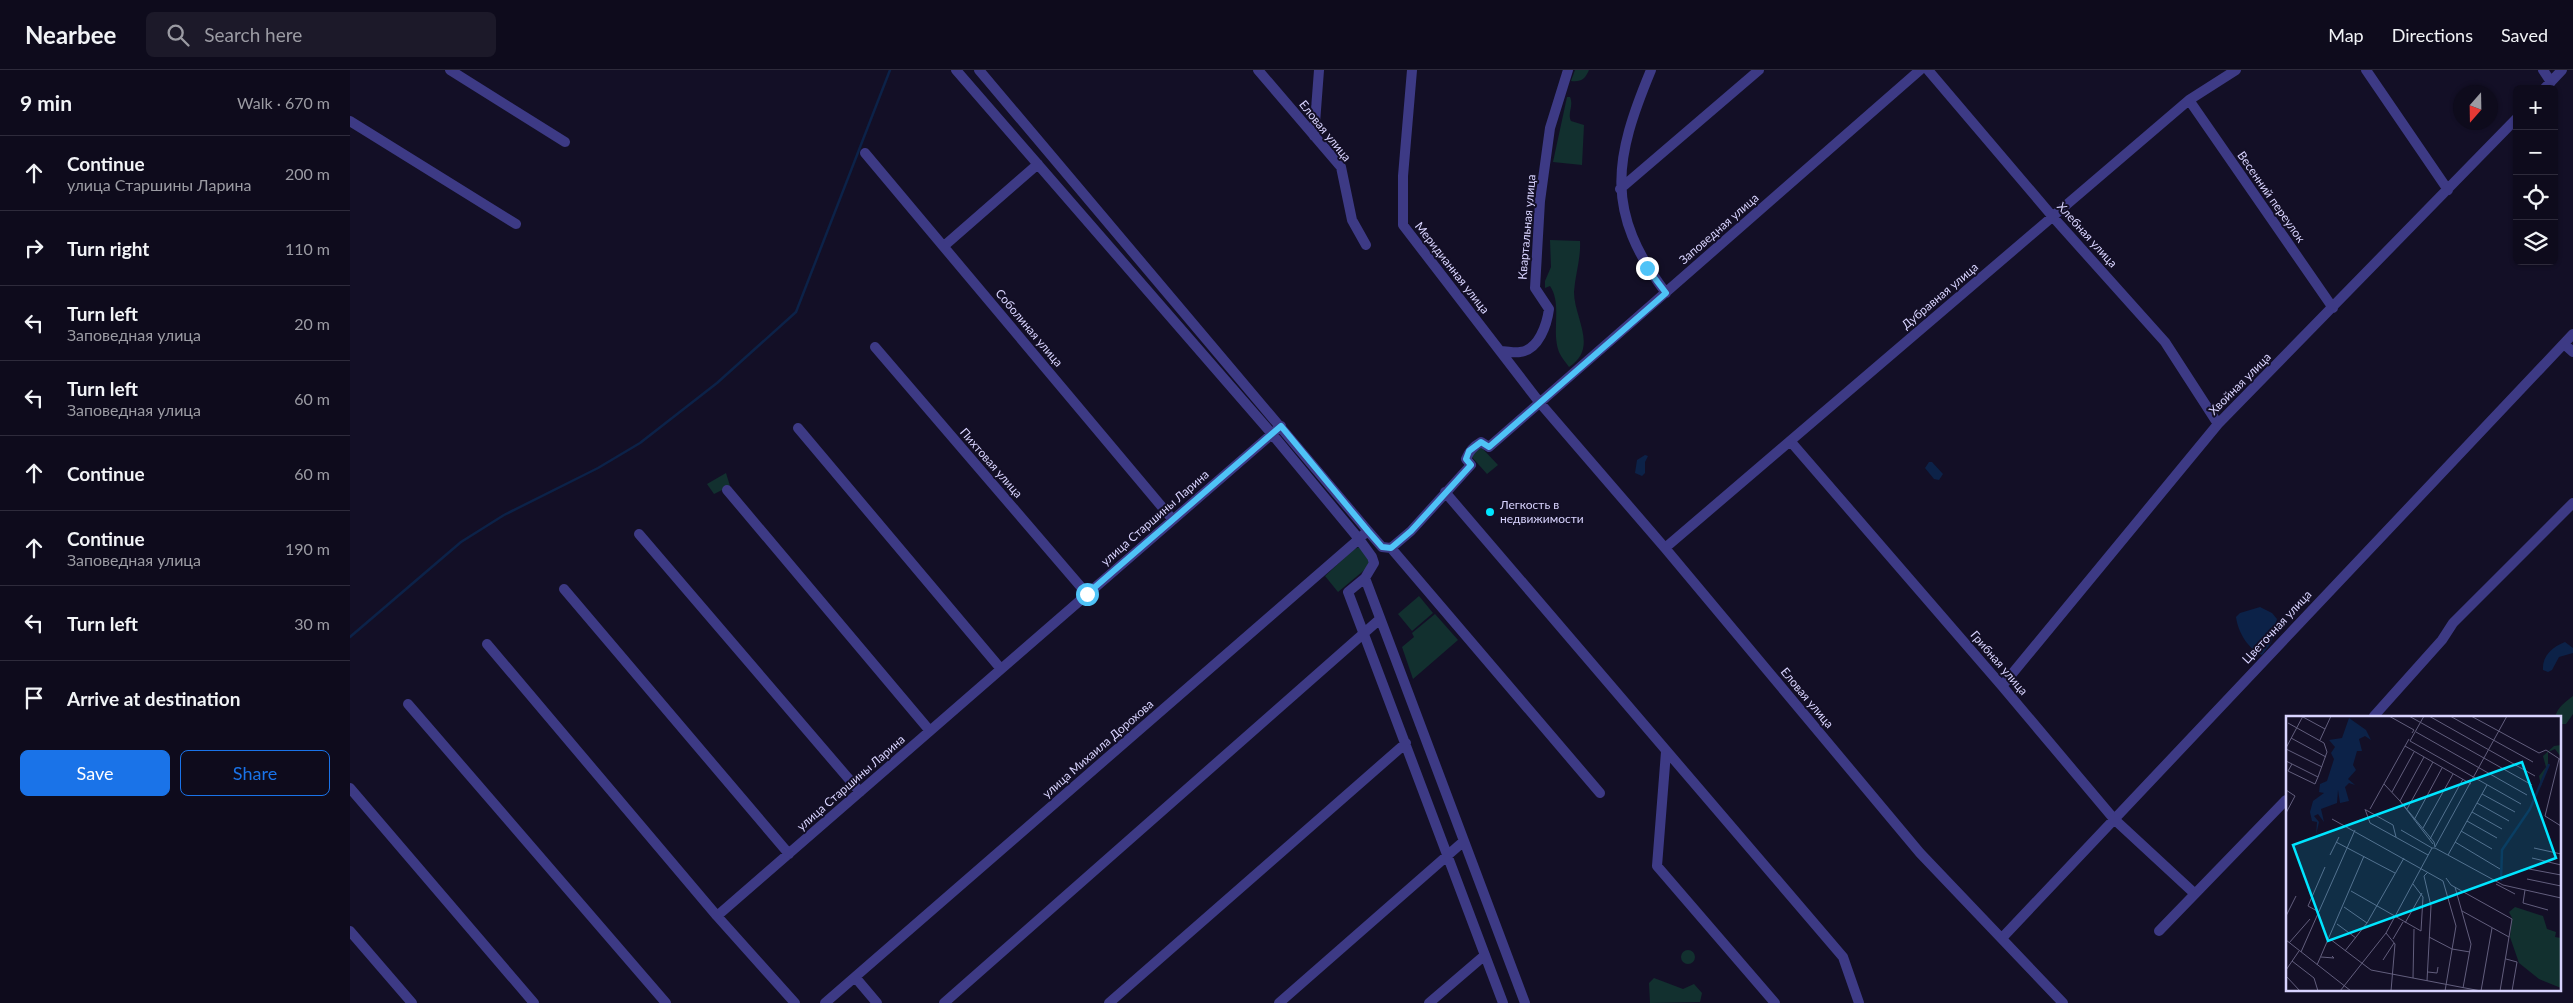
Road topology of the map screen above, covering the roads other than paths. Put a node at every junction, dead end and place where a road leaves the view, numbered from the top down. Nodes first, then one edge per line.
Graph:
1 (450, 70) edge
2 (956, 70) edge
3 (979, 70) edge
4 (1258, 70) edge
5 (1319, 70) edge
6 (1412, 70) edge
7 (1568, 70) edge
8 (1651, 70) edge
9 (1759, 70) edge
10 (1920, 70) edge
11 (1928, 70) edge
12 (2236, 70) edge
13 (2366, 70) edge
14 (2543, 70) edge
15 (2562, 70) edge
16 (2547, 85) edge
17 (2189, 100) junction
18 (350, 122) edge
19 (2513, 122) edge
20 (1314, 136) junction
21 (565, 142) dead end
22 (865, 153) dead end
23 (1038, 164) junction
24 (1620, 189) junction
25 (2448, 190) junction
26 (2053, 217) junction
27 (516, 224) dead end
28 (1366, 245) dead end
29 (944, 246) junction
30 (1666, 293) junction
31 (2333, 308) junction
32 (2573, 334) edge
33 (2564, 344) junction
34 (875, 347) dead end
35 (1500, 351) junction
36 (2573, 352) edge
37 (1540, 403) junction
38 (2218, 424) junction
39 (1281, 426) junction
40 (798, 428) dead end
41 (1272, 434) junction
42 (1791, 442) junction
43 (727, 490) dead end
44 (1445, 492) junction
45 (2573, 503) edge
46 (1172, 520) junction
47 (1368, 531) junction
48 (640, 534) dead end
49 (1359, 539) junction
50 (1391, 548) junction
51 (1665, 548) junction
52 (1365, 578) junction
53 (564, 589) dead end
54 (1087, 594) junction
55 (1380, 619) junction
56 (1363, 634) junction
57 (487, 644) dead end
58 (1001, 669) junction
59 (2002, 686) junction
60 (408, 704) dead end
61 (2374, 716) edge
62 (930, 731) junction
63 (1406, 743) junction
64 (1666, 752) junction
65 (350, 788) edge
66 (860, 792) junction
67 (1600, 793) dead end
68 (2286, 800) edge
69 (2114, 820) junction
70 (1464, 841) junction
71 (788, 854) junction
72 (1448, 856) junction
73 (2194, 893) junction
74 (717, 916) junction
75 (350, 931) edge
76 (2159, 931) dead end
77 (2002, 938) junction
78 (1484, 955) junction
79 (855, 977) junction
80 (412, 1003) edge
81 (534, 1003) edge
82 (666, 1003) edge
83 (795, 1003) edge
84 (825, 1003) edge
85 (877, 1003) edge
86 (944, 1003) edge
87 (1109, 1003) edge
88 (1279, 1003) edge
89 (1429, 1003) edge
90 (1502, 1003) edge
91 (1525, 1003) edge
92 (1775, 1003) edge
93 (1860, 1003) edge
94 (2063, 1003) edge

1 - 21 street
2 - 23 street
3 - 39 street
4 - 20 street, Еловая улица
5 - 20 street
6 - 35 street, Меридианная улица
7 - 35 street, Квартальная улица
8 - 24 street
9 - 24 street
10 - 30 street, Заповедная улица
11 - 26 street, Хлебная улица
12 - 17 street, Дубравная улица
13 - 25 street
14 - 16 street
15 - 16 street
17 - 26 street, Дубравная улица
17 - 31 street, Весенний переулок
18 - 27 street
19 - 25 street, Хвойная улица
20 - 28 street, Еловая улица
22 - 29 street, Соболиная улица
23 - 29 street
23 - 41 street
24 - 30 street
25 - 31 street, Хвойная улица
26 - 38 street, Хлебная улица
26 - 42 street, Дубравная улица
29 - 46 street, Соболиная улица
30 - 37 street, Заповедная улица
31 - 38 street, Хвойная улица
32 - 33 street, Цветочная улица
33 - 36 street
33 - 69 street, Цветочная улица
34 - 54 street, Пихтовая улица
35 - 37 street, Меридианная улица
37 - 44 street, Заповедная улица
37 - 51 street, Еловая улица
38 - 59 street, Хвойная улица
39 - 41 street, улица Старшины Ларина
39 - 47 street
40 - 58 street
41 - 46 street, улица Старшины Ларина
41 - 49 street
42 - 51 street, Дубравная улица
42 - 59 street, Грибная улица
43 - 62 street
44 - 50 street
44 - 64 street
45 - 61 street
46 - 54 street, улица Старшины Ларина
47 - 49 street, улица Михаила Дорохова
47 - 50 street
48 - 66 street
49 - 52 street
49 - 79 street, улица Михаила Дорохова
50 - 67 street
51 - 77 street, Еловая улица
52 - 55 street
52 - 56 street
53 - 71 street
54 - 58 street, улица Старшины Ларина
55 - 56 street
55 - 70 street
56 - 63 street
56 - 86 street
57 - 74 street
58 - 62 street, улица Старшины Ларина
59 - 69 street, Грибная улица
60 - 82 street
62 - 66 street, улица Старшины Ларина
63 - 72 street
63 - 87 street
64 - 92 street
64 - 93 street
65 - 81 street
66 - 71 street, улица Старшины Ларина
68 - 73 street
69 - 73 street, Грибная улица
69 - 77 street, Цветочная улица
70 - 72 street
70 - 91 street
71 - 74 street, улица Старшины Ларина
72 - 78 street
72 - 88 street
73 - 76 street
74 - 83 street
75 - 80 street
77 - 94 street, Еловая улица
78 - 89 street
78 - 90 street
79 - 84 street, улица Михаила Дорохова
79 - 85 street

